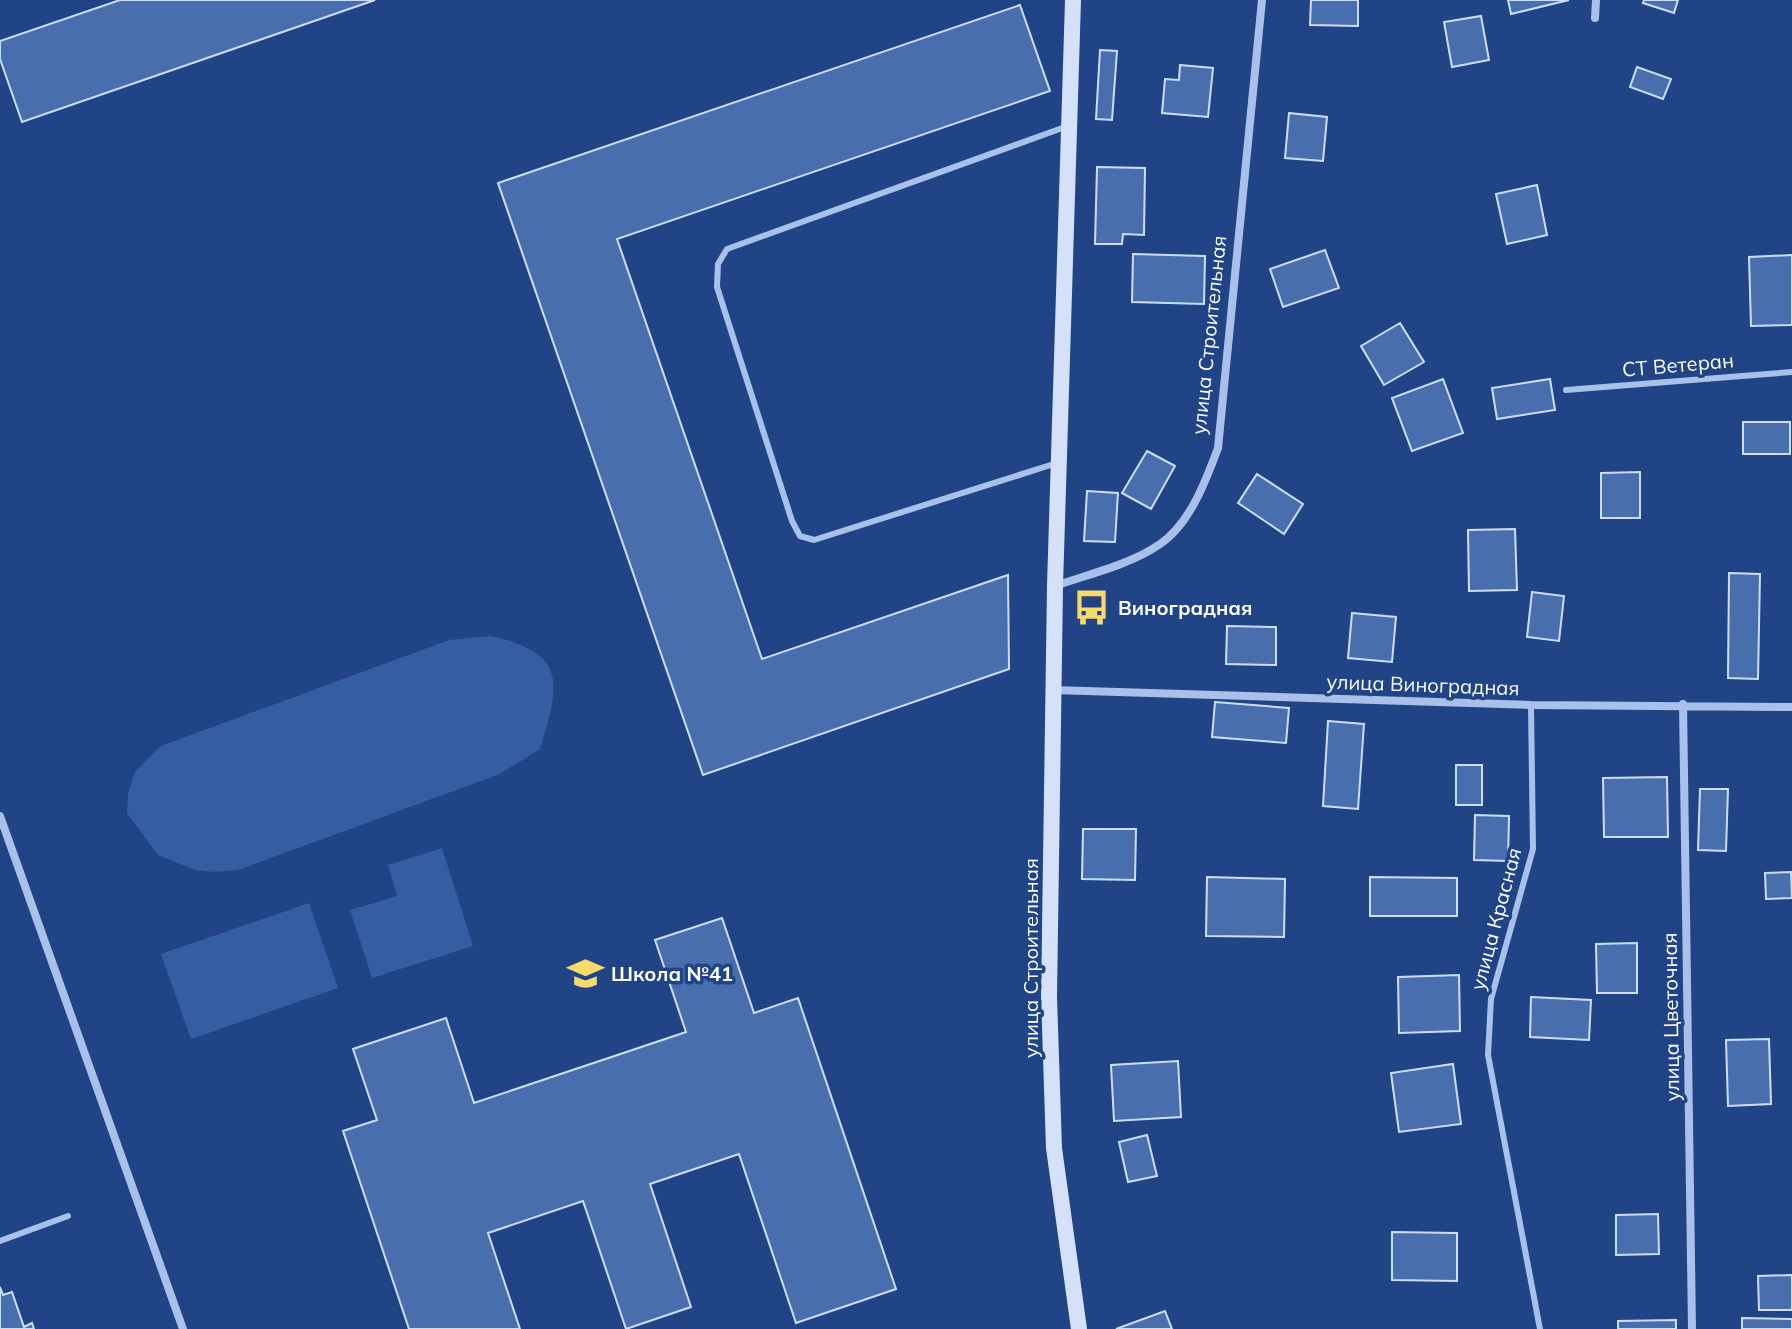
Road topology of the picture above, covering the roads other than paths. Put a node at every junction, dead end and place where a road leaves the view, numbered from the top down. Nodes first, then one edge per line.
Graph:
1 (1073, 0) edge
2 (1262, 0) edge
3 (1596, 0) edge
4 (1595, 18) dead end
5 (1069, 126) junction
6 (1792, 372) edge
7 (1566, 390) dead end
8 (1059, 462) junction
9 (1055, 586) junction
10 (1053, 690) junction
11 (1683, 704) junction
12 (1531, 705) junction
13 (1792, 707) edge
14 (0, 816) edge
15 (68, 1216) dead end
16 (0, 1241) edge
17 (183, 1329) edge
18 (1079, 1329) edge
19 (1540, 1329) edge
20 (1692, 1329) edge

1 - 5 street, улица Строительная
2 - 9 street, улица Строительная
3 - 4 street
5 - 8 street, улица Строительная
5 - 8 lane
6 - 7 lane, СТ Ветеран
8 - 9 street, улица Строительная
9 - 10 street, улица Строительная
10 - 12 street, улица Виноградная
10 - 18 street, улица Строительная
11 - 12 street, улица Виноградная
11 - 13 street, улица Виноградная
11 - 20 street, улица Цветочная
12 - 19 lane, улица Красная
14 - 17 street
15 - 16 lane

